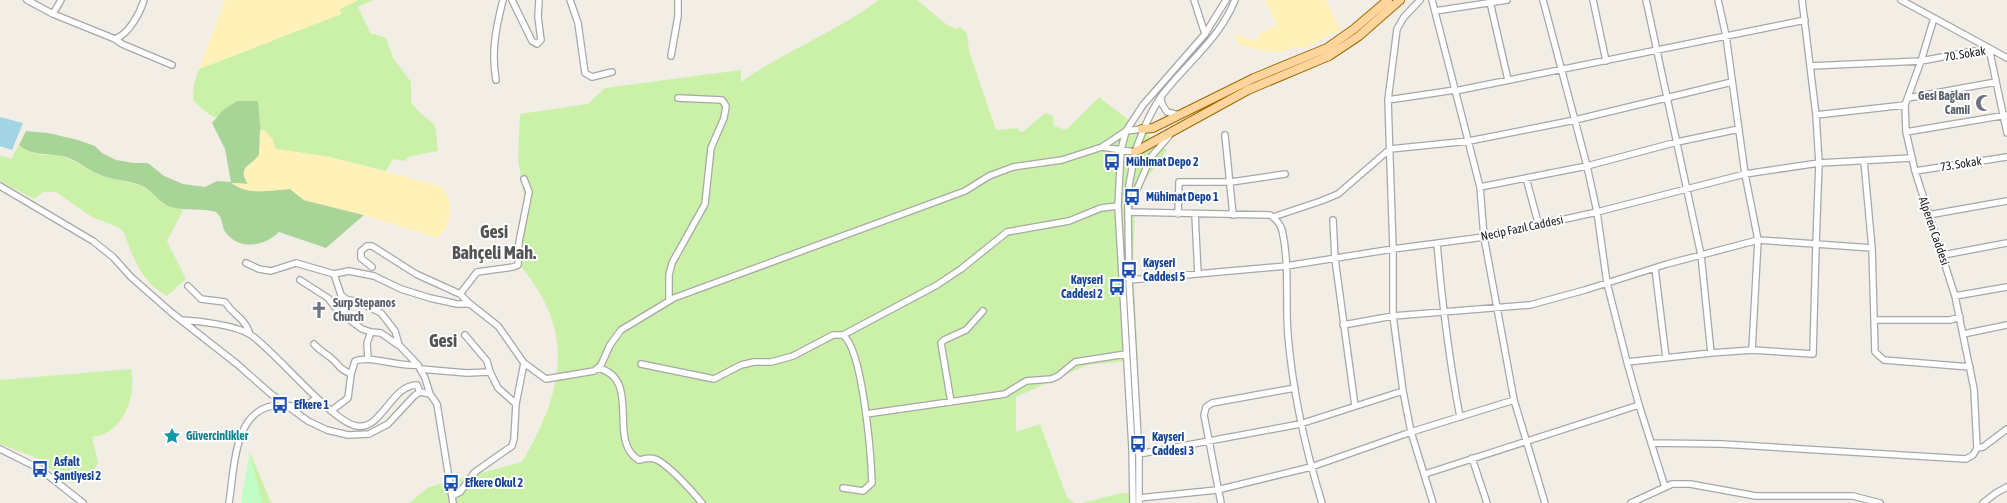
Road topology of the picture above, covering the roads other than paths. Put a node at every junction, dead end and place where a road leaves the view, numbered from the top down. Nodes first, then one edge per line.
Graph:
1 (28, 0) edge
2 (61, 0) edge
3 (144, 0) edge
4 (503, 0) edge
5 (512, 0) edge
6 (540, 0) edge
7 (570, 0) edge
8 (678, 0) edge
9 (1194, 0) edge
10 (1226, 0) edge
11 (1235, 0) edge
12 (1388, 0) edge
13 (1400, 0) edge
14 (1420, 0) edge
15 (1432, 0) edge
16 (1507, 0) edge
17 (1543, 0) edge
18 (1593, 0) edge
19 (1646, 0) edge
20 (1718, 0) edge
21 (1802, 0) edge
22 (1901, 0) edge
23 (1490, 2) junction
24 (1435, 11) junction
25 (53, 14) junction
26 (1934, 18) junction
27 (1805, 20) junction
28 (1205, 34) junction
29 (1726, 36) junction
30 (115, 39) junction
31 (1989, 48) junction
32 (1658, 51) junction
33 (671, 56) dead end
34 (2007, 58) edge
35 (1606, 61) junction
36 (1922, 61) junction
37 (172, 65) dead end
38 (1810, 66) junction
39 (1560, 70) junction
40 (612, 72) dead end
41 (496, 80) dead end
42 (1508, 80) junction
43 (1732, 82) junction
44 (1996, 82) junction
45 (1455, 90) junction
46 (1163, 95) junction
47 (1667, 96) junction
48 (678, 98) dead end
49 (1908, 98) junction
50 (1388, 100) junction
51 (1905, 105) junction
52 (1182, 114) junction
53 (1816, 114) junction
54 (2006, 116) edge
55 (1575, 120) junction
56 (1180, 126) junction
57 (1739, 128) junction
58 (1142, 129) junction
59 (1126, 131) junction
60 (1906, 132) junction
61 (2007, 133) edge
62 (1225, 135) dead end
63 (1469, 140) junction
64 (1677, 142) junction
65 (1102, 147) junction
66 (1390, 149) junction
67 (1121, 150) junction
68 (1135, 152) junction
69 (2007, 157) edge
70 (1912, 158) junction
71 (1864, 161) junction
72 (1820, 163) junction
73 (1587, 166) junction
74 (1915, 172) junction
75 (1285, 174) dead end
76 (1745, 174) junction
77 (1526, 178) junction
78 (524, 179) dead end
79 (1231, 182) junction
80 (0, 186) edge
81 (1480, 187) junction
82 (1688, 190) junction
83 (2007, 200) edge
84 (1118, 206) junction
85 (1128, 212) junction
86 (1597, 212) junction
87 (1178, 214) junction
88 (1195, 214) junction
89 (1234, 215) junction
90 (1928, 215) junction
91 (1273, 217) junction
92 (1333, 220) dead end
93 (1539, 226) junction
94 (1484, 237) junction
95 (1758, 240) junction
96 (1437, 243) junction
97 (2007, 243) edge
98 (1816, 244) junction
99 (1872, 248) junction
100 (1393, 249) junction
101 (1701, 255) junction
102 (1943, 255) junction
103 (1335, 259) junction
104 (246, 263) dead end
105 (1286, 266) junction
106 (372, 267) dead end
107 (1655, 268) junction
108 (334, 274) junction
109 (1198, 274) junction
110 (300, 280) dead end
111 (1130, 280) junction
112 (1608, 283) junction
113 (188, 286) dead end
114 (2007, 287) edge
115 (460, 294) junction
116 (341, 295) junction
117 (1955, 296) junction
118 (669, 301) junction
119 (470, 304) junction
120 (1496, 308) junction
121 (983, 311) dead end
122 (1444, 312) junction
123 (345, 316) junction
124 (1393, 316) junction
125 (1960, 317) junction
126 (181, 320) junction
127 (1874, 320) junction
128 (1344, 325) junction
129 (2007, 325) edge
130 (371, 332) junction
131 (250, 334) junction
132 (1963, 334) junction
133 (465, 335) dead end
134 (843, 336) junction
135 (314, 344) dead end
136 (399, 345) junction
137 (1752, 350) junction
138 (1126, 354) junction
139 (1710, 354) junction
140 (1666, 358) junction
141 (368, 359) junction
142 (1627, 362) junction
143 (524, 363) junction
144 (641, 364) dead end
145 (419, 367) junction
146 (1970, 367) junction
147 (598, 368) junction
148 (490, 372) junction
149 (351, 374) junction
150 (1295, 388) junction
151 (1403, 391) junction
152 (420, 392) junction
153 (430, 394) junction
154 (317, 398) junction
155 (1514, 400) junction
156 (951, 402) junction
157 (516, 404) junction
158 (1639, 405) junction
159 (287, 406) junction
160 (1355, 406) junction
161 (331, 411) junction
162 (866, 414) junction
163 (1460, 417) junction
164 (1300, 424) junction
165 (2007, 429) edge
166 (1411, 432) junction
167 (1208, 442) junction
168 (1525, 442) junction
169 (1651, 443) junction
170 (1977, 448) junction
171 (0, 449) edge
172 (1138, 454) junction
173 (1472, 458) junction
174 (1311, 467) junction
175 (1425, 474) junction
176 (1665, 486) junction
177 (2007, 487) edge
178 (843, 488) dead end
179 (1218, 490) junction
180 (452, 500) edge
181 (1139, 500) edge
182 (84, 503) edge
183 (229, 503) edge
184 (702, 503) edge
185 (1133, 503) edge
186 (1220, 503) edge
187 (1322, 503) edge
188 (1433, 503) edge
189 (1487, 503) edge
190 (1545, 503) edge
191 (1631, 503) edge
192 (1880, 503) edge
193 (1983, 503) edge

1 - 25 street
2 - 25 street
3 - 30 street
4 - 41 street
5 - 6 street
7 - 40 street
8 - 33 street
9 - 28 street
10 - 28 street
11 - 46 street
12 - 52 main road
13 - 56 main road
14 - 50 street
15 - 24 street
16 - 23 street
17 - 39 street
18 - 35 street
19 - 32 street
20 - 29 street
21 - 27 street
22 - 26 street
23 - 24 street
23 - 42 street
24 - 45 street
25 - 30 street
26 - 31 street
26 - 36 street, Alperen Caddesi
27 - 29 street
27 - 38 street
28 - 59 street
29 - 32 street
29 - 43 street
30 - 37 street
31 - 34 street, 70. Sokak
31 - 36 street, 70. Sokak
31 - 44 street
32 - 35 street
32 - 47 street
35 - 39 street
36 - 38 street, 70. Sokak
36 - 49 street, Alperen Caddesi
38 - 53 street
39 - 42 street
39 - 55 street
42 - 45 street
43 - 47 street
43 - 57 street
44 - 49 street
44 - 54 street
45 - 50 street
45 - 63 street
46 - 52 street
46 - 58 street
47 - 55 street
47 - 64 street
48 - 118 street
49 - 51 street, Alperen Caddesi
50 - 66 street
51 - 53 street
51 - 60 street, Alperen Caddesi
52 - 58 main road
53 - 72 street
54 - 60 street
54 - 61 street
55 - 63 street
55 - 73 street
56 - 68 main road
56 - 85 street
57 - 64 street
57 - 76 street
58 - 59 street
58 - 68 street
59 - 65 street
59 - 67 street
60 - 70 street, Alperen Caddesi
62 - 79 street
63 - 66 street
63 - 81 street
64 - 73 street
64 - 82 street
65 - 67 street
65 - 118 street
66 - 91 street
66 - 100 street
67 - 68 street
67 - 84 street
68 - 85 street
69 - 74 street, 73. Sokak
70 - 71 street, Necip Fazıl Caddesi
70 - 74 street, Alperen Caddesi
71 - 72 street, Necip Fazıl Caddesi
71 - 99 street
72 - 76 street, Necip Fazıl Caddesi
72 - 98 street
73 - 77 street
73 - 86 street
74 - 90 street, Alperen Caddesi
75 - 79 street
76 - 82 street, Necip Fazıl Caddesi
76 - 95 street
77 - 81 street
77 - 93 street
78 - 115 street
79 - 87 street
79 - 89 street
80 - 126 street
81 - 94 street
82 - 86 street, Necip Fazıl Caddesi
82 - 101 street
83 - 90 street
84 - 134 street
84 - 138 street
85 - 87 street
85 - 111 street
86 - 93 street, Necip Fazıl Caddesi
86 - 112 street
87 - 88 street
88 - 89 street
88 - 109 street
89 - 91 street
90 - 102 street, Alperen Caddesi
91 - 105 street
92 - 103 street
93 - 94 street, Necip Fazıl Caddesi
94 - 96 street, Necip Fazıl Caddesi
94 - 120 street
95 - 98 street
95 - 101 street
95 - 137 street
96 - 100 street, Necip Fazıl Caddesi
96 - 122 street
97 - 102 street
98 - 99 street
98 - 137 street
99 - 127 street
100 - 103 street, Necip Fazıl Caddesi
100 - 124 street
101 - 107 street
101 - 139 street
102 - 117 street, Alperen Caddesi
103 - 105 street, Necip Fazıl Caddesi
103 - 128 street
104 - 108 street
105 - 109 street, Necip Fazıl Caddesi
105 - 150 street
106 - 115 street
107 - 112 street
107 - 140 street
108 - 116 street
108 - 119 street
109 - 111 street, Necip Fazıl Caddesi
110 - 123 street
111 - 172 street
112 - 120 street
112 - 142 street
113 - 131 street
114 - 117 street
115 - 119 street
116 - 123 street
116 - 136 street
117 - 125 street, Alperen Caddesi
118 - 147 street
119 - 143 street
120 - 122 street
120 - 155 street
121 - 156 street
122 - 124 street
122 - 163 street
123 - 130 street
124 - 128 street
124 - 151 street
125 - 127 street
125 - 132 street, Alperen Caddesi
126 - 131 street
126 - 159 street
127 - 146 street
128 - 160 street
129 - 132 street
130 - 136 street
130 - 141 street
131 - 154 street
132 - 146 street, Alperen Caddesi
133 - 148 street
134 - 144 street
134 - 162 street
135 - 149 street
136 - 145 street
137 - 139 street
138 - 156 street
138 - 185 street
139 - 140 street
140 - 142 street
141 - 145 street
141 - 149 street
142 - 158 street
143 - 147 street
143 - 157 street
145 - 148 street
145 - 153 street
146 - 170 street, Alperen Caddesi
147 - 184 street
148 - 157 street
149 - 161 street
150 - 164 street
150 - 167 street
151 - 160 street
151 - 166 street
152 - 153 street
152 - 159 street
152 - 161 street
153 - 180 street
154 - 159 street
154 - 161 street
155 - 163 street
155 - 168 street
156 - 162 street
157 - 180 street
158 - 168 street
158 - 169 street
159 - 183 street
160 - 164 street
162 - 178 street
163 - 166 street
164 - 167 street
164 - 174 street
165 - 170 street
166 - 174 street
166 - 175 street
167 - 172 street
167 - 179 street
168 - 173 street
168 - 190 street
169 - 170 street
169 - 176 street
171 - 182 street
172 - 181 street
173 - 175 street
173 - 189 street
174 - 179 street
174 - 187 street
175 - 188 street
176 - 191 street
176 - 192 street
177 - 193 street
179 - 181 street
179 - 186 street

